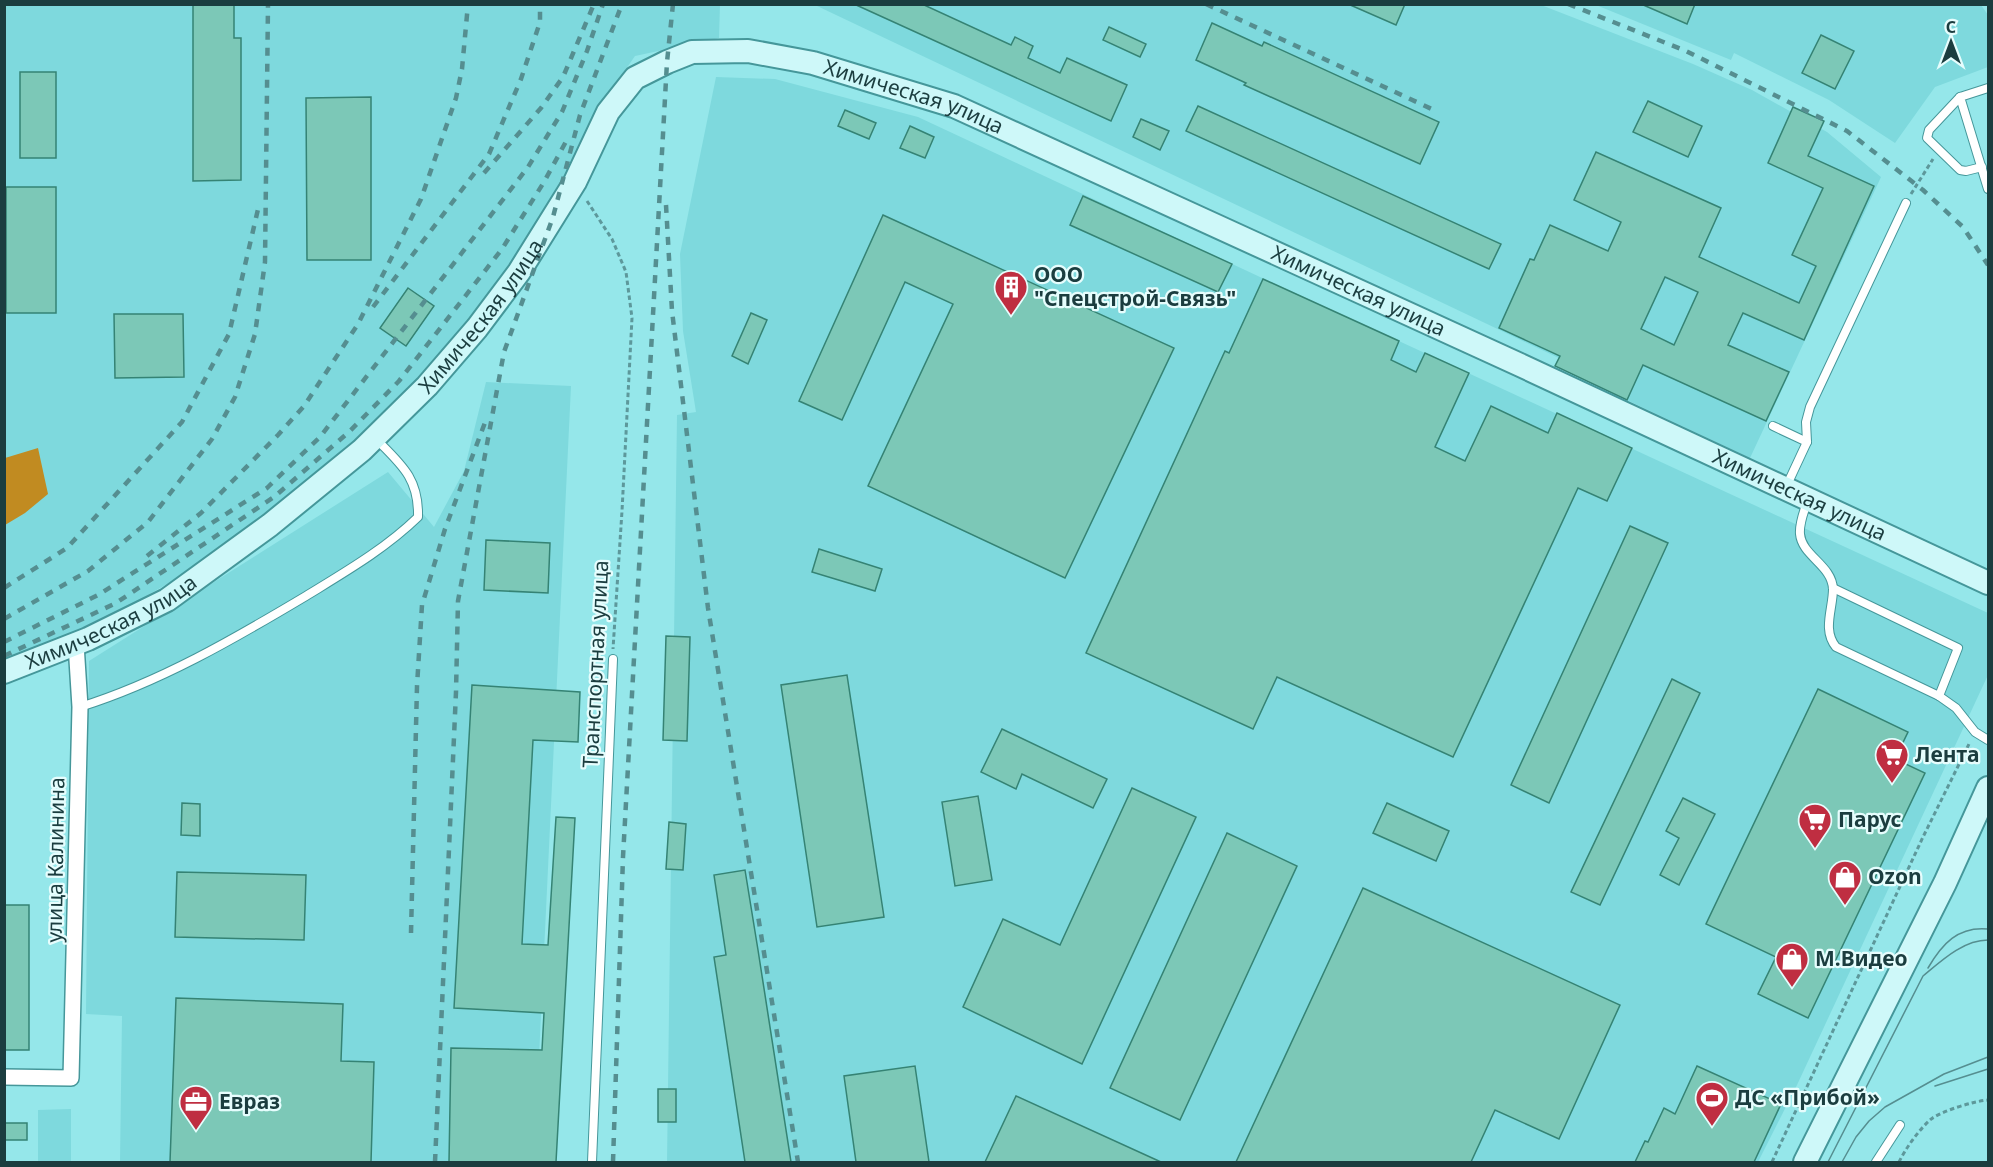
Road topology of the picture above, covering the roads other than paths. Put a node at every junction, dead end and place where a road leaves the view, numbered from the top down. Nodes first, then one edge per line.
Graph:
1 (1989, 88) edge
2 (1960, 97) junction
3 (1982, 167) junction
4 (1989, 189) edge
5 (1906, 203) road end
6 (1773, 426) dead end
7 (374, 437) junction
8 (1807, 442) junction
9 (1785, 489) junction
10 (1808, 499) junction
11 (1989, 583) edge
12 (1833, 588) junction
13 (75, 644) junction
14 (613, 659) road end
15 (4, 672) edge
16 (1939, 696) junction
17 (80, 707) junction
18 (1989, 740) edge
19 (1989, 788) edge
20 (4, 1077) edge
21 (1900, 1125) dead end
22 (592, 1162) edge
23 (1805, 1162) edge
24 (1876, 1162) edge

1 - 2 lane
2 - 3 lane
2 - 3 lane
3 - 4 lane
5 - 8 lane
6 - 8 lane
7 - 9 street, Химическая улица
7 - 13 street, Химическая улица
7 - 17 lane
8 - 9 lane
9 - 10 street, Химическая улица
10 - 11 street, Химическая улица
10 - 12 lane
12 - 16 lane
12 - 16 lane
13 - 15 street, Химическая улица
13 - 17 street, улица Калинина
14 - 22 lane, Транспортная улица
16 - 18 lane
17 - 20 street, улица Калинина
19 - 23 street
21 - 24 lane

